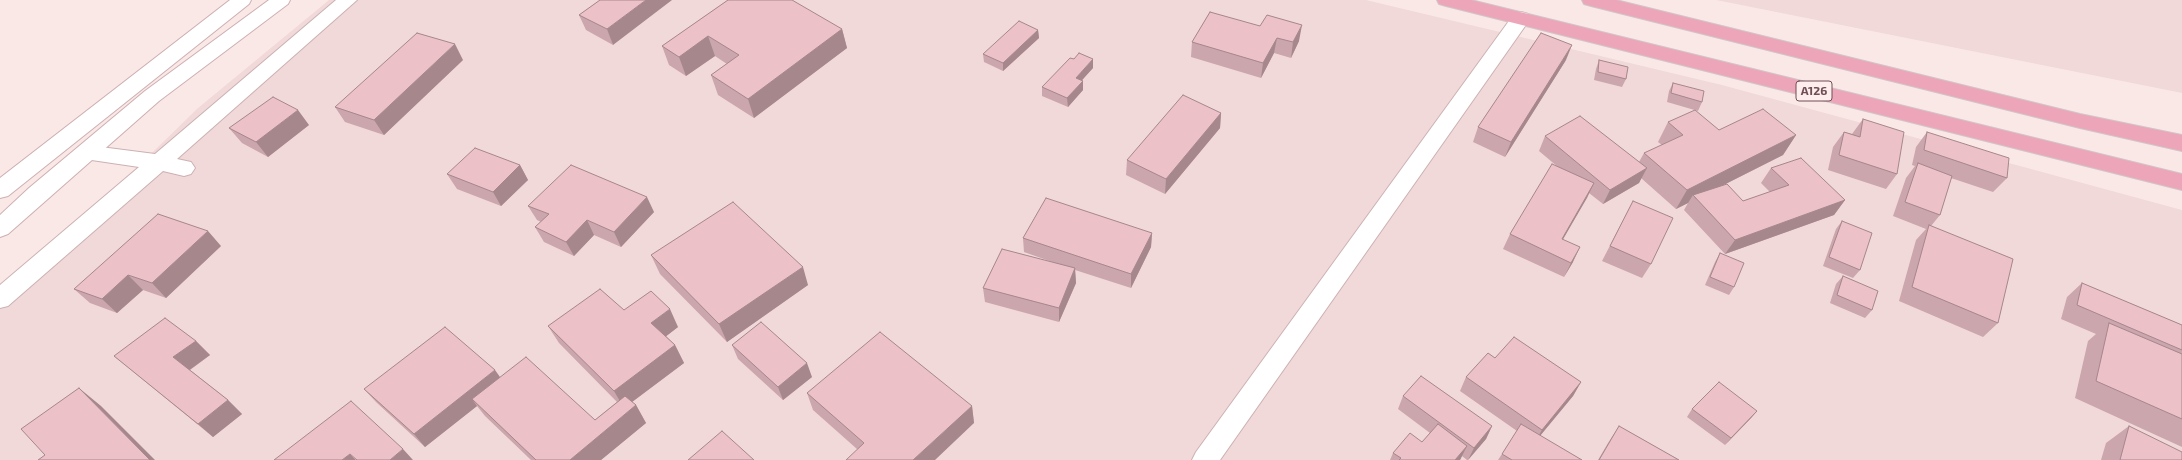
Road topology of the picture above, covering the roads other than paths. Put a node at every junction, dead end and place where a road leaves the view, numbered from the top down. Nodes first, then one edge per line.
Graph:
1 (242, 0) edge
2 (281, 0) edge
3 (348, 0) edge
4 (1446, 0) edge
5 (1590, 0) edge
6 (1521, 18) junction
7 (2182, 143) edge
8 (85, 153) junction
9 (160, 162) junction
10 (184, 168) dead end
11 (2182, 182) edge
12 (0, 190) edge
13 (0, 228) edge
14 (0, 299) edge
15 (1205, 460) edge

1 - 12 street
2 - 8 street
3 - 9 street
4 - 6 highway, A126
5 - 7 highway
6 - 11 highway, A126
6 - 15 street
8 - 9 street
8 - 13 street
9 - 10 street
9 - 14 street

